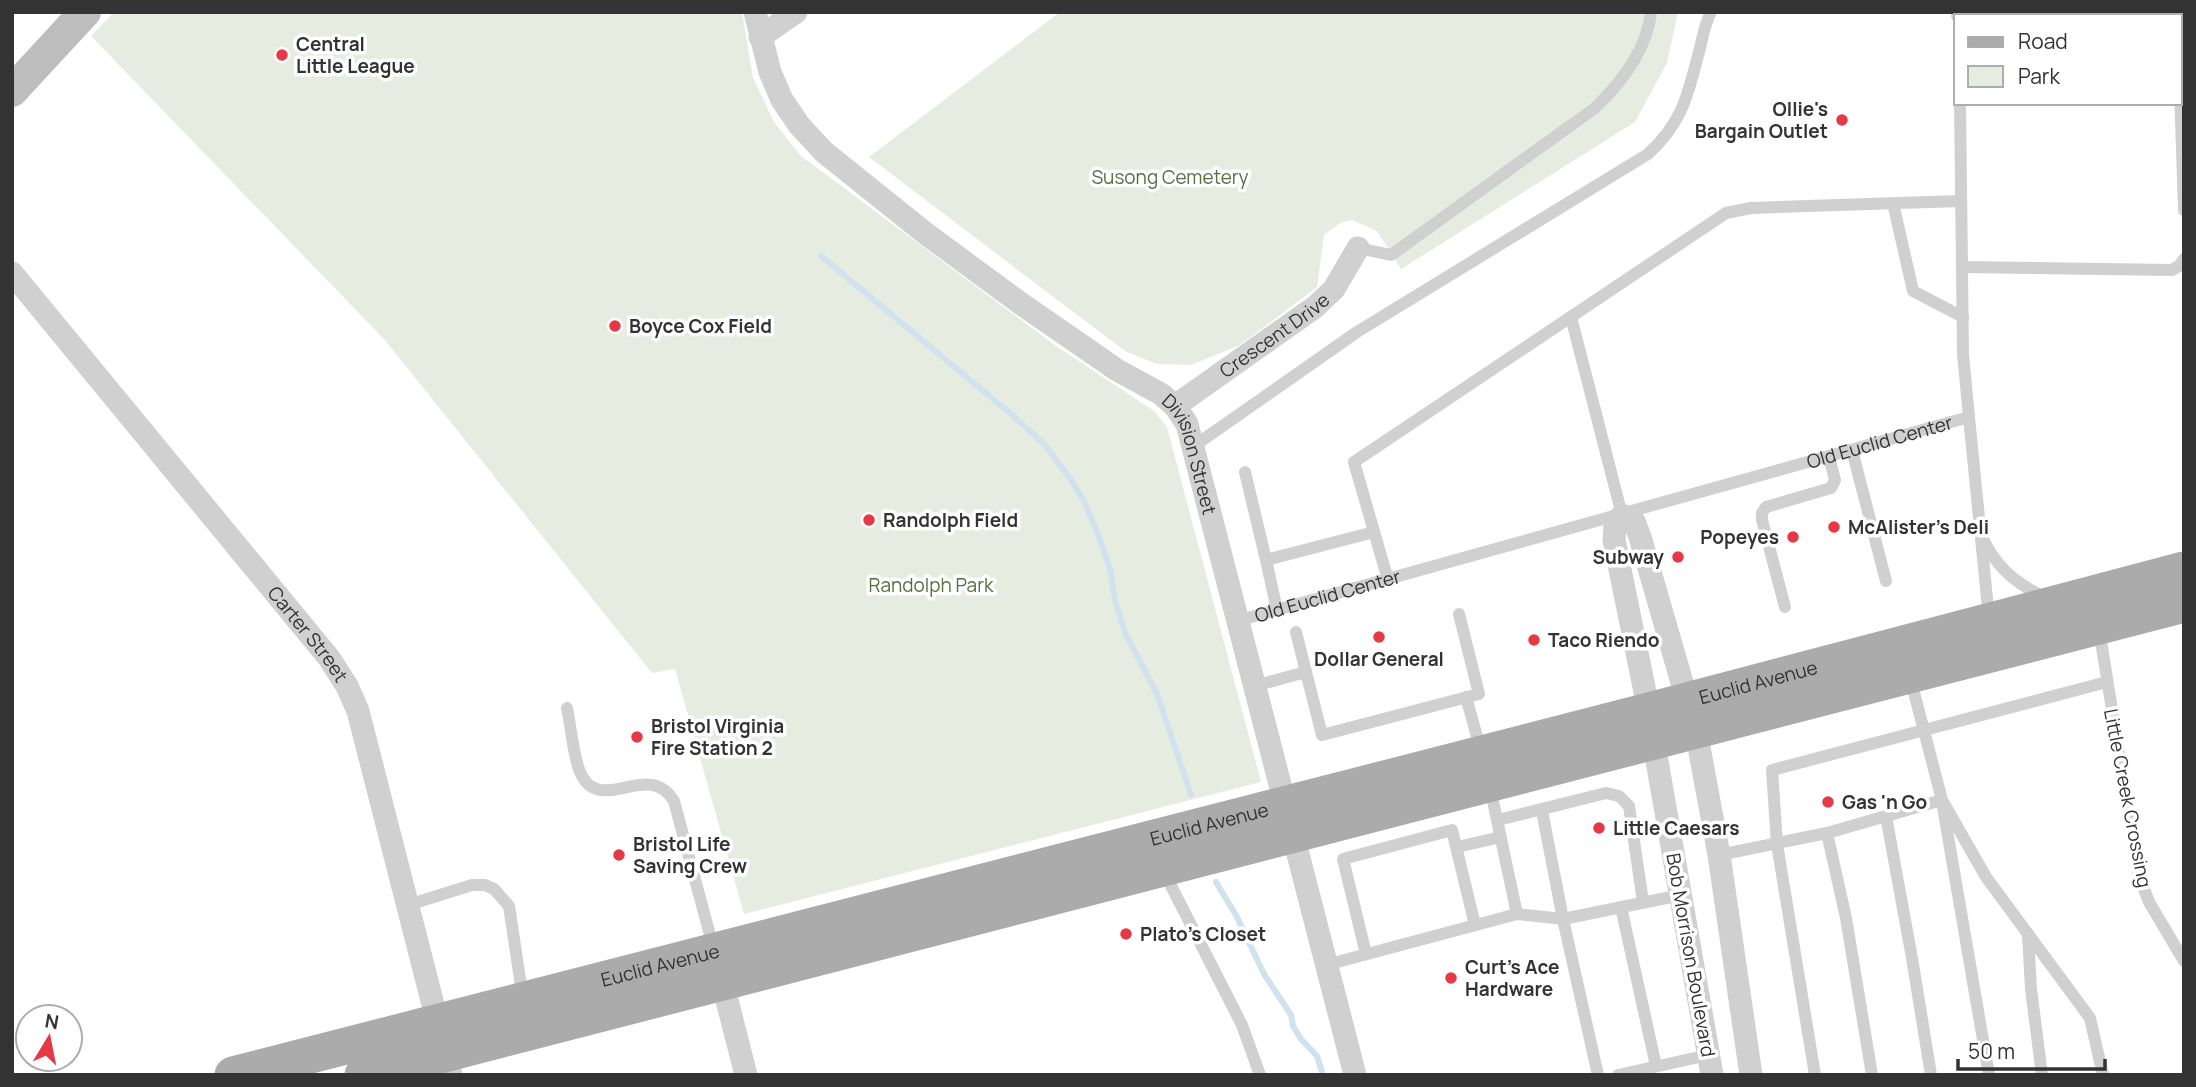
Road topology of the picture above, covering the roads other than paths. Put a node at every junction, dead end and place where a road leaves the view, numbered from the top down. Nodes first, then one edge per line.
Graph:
1 (86, 12) edge
2 (755, 12) edge
3 (796, 12) edge
4 (1651, 12) edge
5 (1711, 12) edge
6 (760, 37) junction
7 (12, 91) edge
8 (1960, 105) edge
9 (2180, 105) edge
10 (1960, 201) junction
11 (1893, 203) junction
12 (2184, 210) edge
13 (1358, 248) joint
14 (2184, 259) edge
15 (1962, 267) junction
16 (12, 273) edge
17 (1571, 317) junction
18 (1963, 317) junction
19 (1175, 406) junction
20 (1969, 417) junction
21 (1194, 446) junction
22 (1852, 450) junction
23 (1829, 457) junction
24 (1245, 472) dead end
25 (1622, 515) junction
26 (1979, 530) junction
27 (1374, 532) junction
28 (1266, 560) junction
29 (2184, 570) edge
30 (1388, 580) junction
31 (1886, 581) dead end
32 (2062, 602) junction
33 (2184, 604) edge
34 (1785, 607) dead end
35 (1278, 610) junction
36 (1459, 614) dead end
37 (1237, 621) junction
38 (1989, 621) junction
39 (2099, 626) junction
40 (1296, 632) dead end
41 (1306, 672) junction
42 (1909, 676) junction
43 (2107, 682) junction
44 (1254, 686) junction
45 (1466, 697) junction
46 (567, 708) dead end
47 (1691, 715) junction
48 (1651, 726) junction
49 (1926, 730) junction
50 (1485, 768) junction
51 (1942, 800) junction
52 (1542, 811) junction
53 (1886, 816) junction
54 (1288, 819) junction
55 (1498, 820) junction
56 (1827, 833) junction
57 (1501, 836) junction
58 (1777, 844) junction
59 (1457, 847) junction
60 (1719, 855) junction
61 (1162, 868) junction
62 (1681, 895) junction
63 (1643, 902) junction
64 (408, 905) junction
65 (1621, 907) junction
66 (1517, 914) junction
67 (1563, 919) junction
68 (1475, 925) junction
69 (2028, 934) junction
70 (1366, 954) junction
71 (2184, 961) edge
72 (1326, 965) junction
73 (718, 966) junction
74 (523, 999) junction
75 (444, 1050) edge
76 (1710, 1065) edge
77 (1656, 1066) junction
78 (233, 1075) edge
79 (363, 1075) edge
80 (746, 1075) edge
81 (1260, 1075) edge
82 (1355, 1075) edge
83 (1598, 1075) edge
84 (1618, 1075) edge
85 (1751, 1075) edge
86 (1815, 1075) edge
87 (1872, 1075) edge
88 (1931, 1075) edge
89 (1989, 1075) edge
90 (2042, 1075) edge
91 (2103, 1075) edge

1 - 7 street
2 - 6 street, Division Street
3 - 6 street
4 - 13 lane
5 - 21 lane
6 - 19 street, Division Street
8 - 10 lane, Old Euclid Center
9 - 12 lane
10 - 11 lane
10 - 15 lane, Old Euclid Center
11 - 17 lane
11 - 18 lane
13 - 19 street, Crescent Drive
14 - 15 lane
15 - 18 lane, Old Euclid Center
16 - 64 street, Carter Street
17 - 25 lane
17 - 27 lane
18 - 20 lane, Old Euclid Center
19 - 21 street, Division Street
20 - 22 lane, Old Euclid Center
20 - 26 lane
21 - 37 street, Division Street
22 - 23 lane, Old Euclid Center
22 - 31 lane
23 - 25 lane, Old Euclid Center
23 - 34 lane
24 - 28 lane
25 - 30 lane, Old Euclid Center
25 - 47 street
25 - 48 street
26 - 32 lane
26 - 38 lane
27 - 28 lane
27 - 30 lane
28 - 35 lane
29 - 32 main road, Euclid Avenue
30 - 35 lane, Old Euclid Center
32 - 38 main road, Euclid Avenue
33 - 39 main road, Euclid Avenue
35 - 37 lane, Old Euclid Center
36 - 45 lane
37 - 44 street, Division Street
38 - 47 main road, Euclid Avenue
39 - 42 main road, Euclid Avenue
39 - 43 lane, Little Creek Crossing
40 - 41 lane
41 - 44 lane
41 - 45 lane
42 - 47 main road, Euclid Avenue
42 - 49 lane
43 - 49 lane
43 - 71 lane, Little Creek Crossing
44 - 54 street, Division Street
45 - 50 lane
46 - 73 lane
47 - 48 main road, Euclid Avenue
47 - 60 street, Bob Morrison Boulevard
48 - 50 main road, Euclid Avenue
48 - 62 street, Bob Morrison Boulevard
49 - 51 lane
49 - 58 lane
50 - 54 main road, Euclid Avenue
50 - 55 lane
51 - 53 lane
51 - 69 lane
51 - 89 lane
52 - 55 lane
52 - 63 lane
52 - 67 lane
53 - 56 lane
53 - 88 lane
54 - 61 main road, Euclid Avenue
54 - 72 street, Division Street
54 - 73 main road, Euclid Avenue
55 - 57 lane
56 - 58 lane
56 - 87 lane
57 - 59 lane
57 - 66 lane
58 - 60 lane
58 - 86 lane
59 - 68 lane
59 - 70 lane
60 - 85 street, Bob Morrison Boulevard
61 - 73 main road, Euclid Avenue
61 - 81 lane
62 - 63 lane
62 - 76 street, Bob Morrison Boulevard
63 - 65 lane
64 - 74 lane
64 - 75 street, Carter Street
65 - 67 lane
65 - 77 lane
66 - 67 lane
66 - 68 lane
67 - 83 lane
68 - 70 lane
69 - 90 lane
69 - 91 lane
70 - 72 lane
72 - 82 street, Division Street
73 - 74 main road, Euclid Avenue
73 - 75 main road, Euclid Avenue
73 - 80 street
74 - 75 main road, Euclid Avenue
75 - 78 main road, Euclid Avenue
75 - 79 main road, Euclid Avenue
76 - 77 lane
77 - 84 lane

